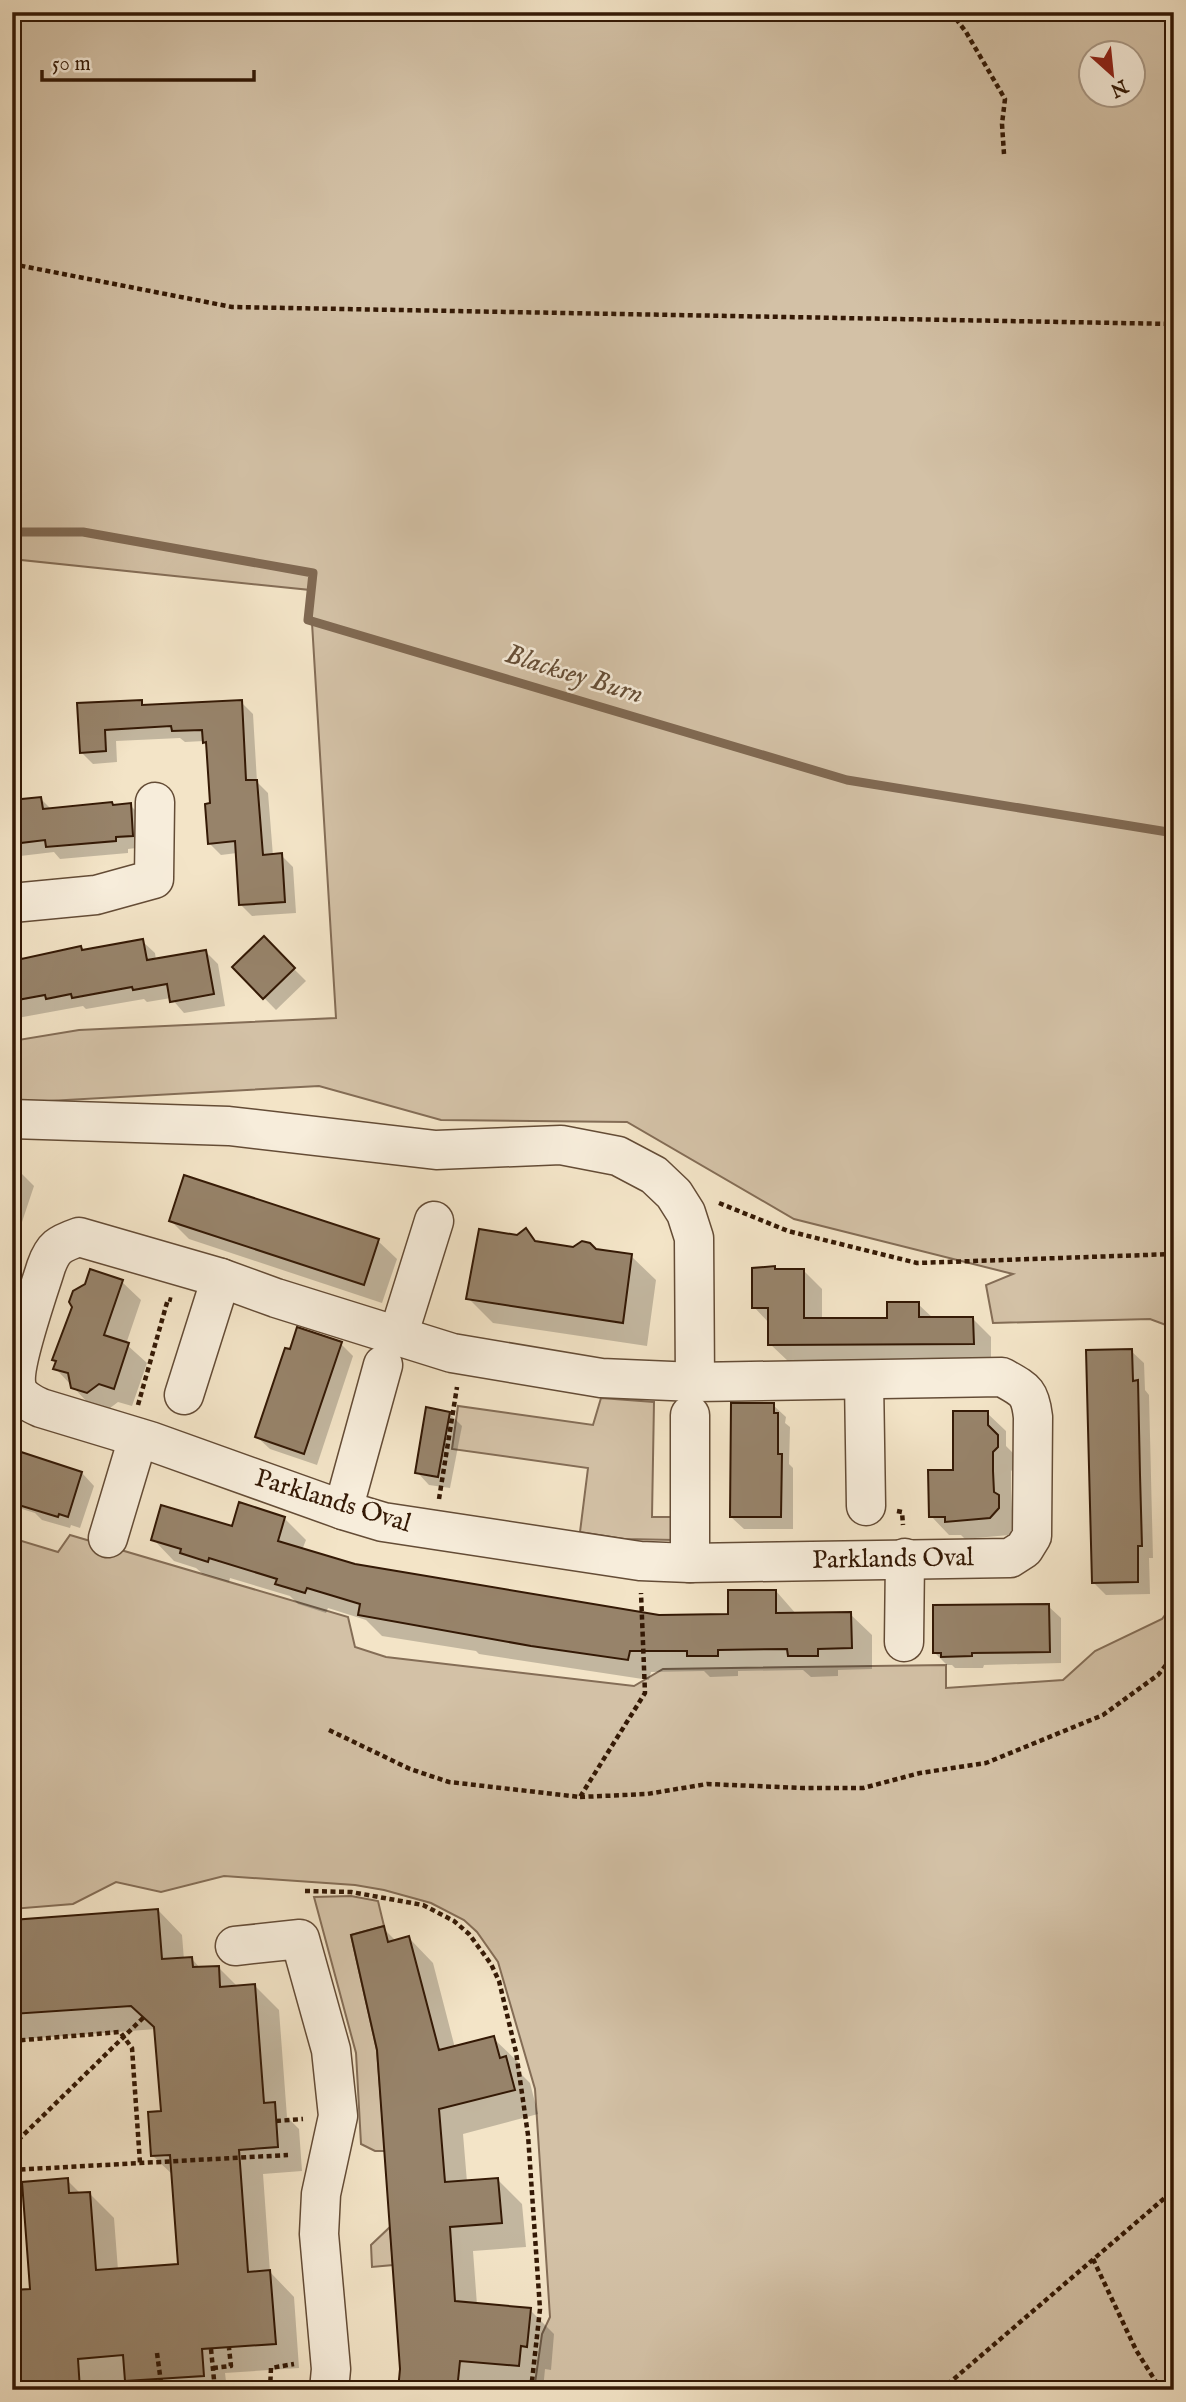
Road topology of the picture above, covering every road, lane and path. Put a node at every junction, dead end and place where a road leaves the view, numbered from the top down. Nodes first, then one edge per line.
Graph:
1 (951, 12) edge
2 (1004, 154) dead end
3 (12, 264) edge
4 (1174, 324) edge
5 (155, 802) dead end
6 (12, 903) edge
7 (12, 1119) edge
8 (686, 1213) junction
9 (434, 1221) dead end
10 (1174, 1254) edge
11 (215, 1294) junction
12 (390, 1351) junction
13 (462, 1355) junction
14 (864, 1380) junction
15 (184, 1395) dead end
16 (692, 1399) junction
17 (134, 1436) junction
18 (866, 1506) dead end
19 (343, 1510) junction
20 (434, 1530) junction
21 (108, 1538) dead end
22 (905, 1558) junction
23 (640, 1561) junction
24 (690, 1563) junction
25 (904, 1642) dead end
26 (1174, 1655) edge
27 (329, 1730) dead end
28 (580, 1797) junction
29 (305, 1891) dead end
30 (235, 1945) dead end
31 (144, 2017) dead end
32 (125, 2038) junction
33 (12, 2041) edge
34 (12, 2146) edge
35 (288, 2155) dead end
36 (140, 2163) junction
37 (12, 2170) edge
38 (1174, 2190) edge
39 (1093, 2259) junction
40 (229, 2348) dead end
41 (211, 2349) dead end
42 (157, 2353) dead end
43 (293, 2364) dead end
44 (214, 2368) junction
45 (162, 2390) edge
46 (215, 2390) edge
47 (270, 2390) edge
48 (329, 2390) edge
49 (531, 2390) edge
50 (941, 2390) edge
51 (1161, 2390) edge

1 - 2 path
3 - 4 path
5 - 6 street
7 - 8 street
8 - 10 path
8 - 16 street
9 - 12 street
11 - 12 street, Parklands Oval
11 - 15 street
11 - 17 path
11 - 17 street, Parklands Oval
12 - 13 street, Parklands Oval
12 - 19 street
13 - 16 street, Parklands Oval
13 - 20 path
14 - 16 street, Parklands Oval
14 - 18 street
14 - 22 street, Parklands Oval
16 - 24 street
17 - 19 street, Parklands Oval
17 - 21 street
19 - 20 street, Parklands Oval
20 - 23 street, Parklands Oval
22 - 24 street, Parklands Oval
22 - 25 street
23 - 24 street, Parklands Oval
23 - 28 path
26 - 28 path
27 - 28 path
29 - 49 path
30 - 48 street
31 - 32 path
32 - 33 path
32 - 34 path
32 - 36 path
35 - 36 path
36 - 37 path
38 - 39 path
39 - 50 path
39 - 51 path
40 - 44 path
41 - 44 path
42 - 45 path
43 - 47 path
44 - 46 path

